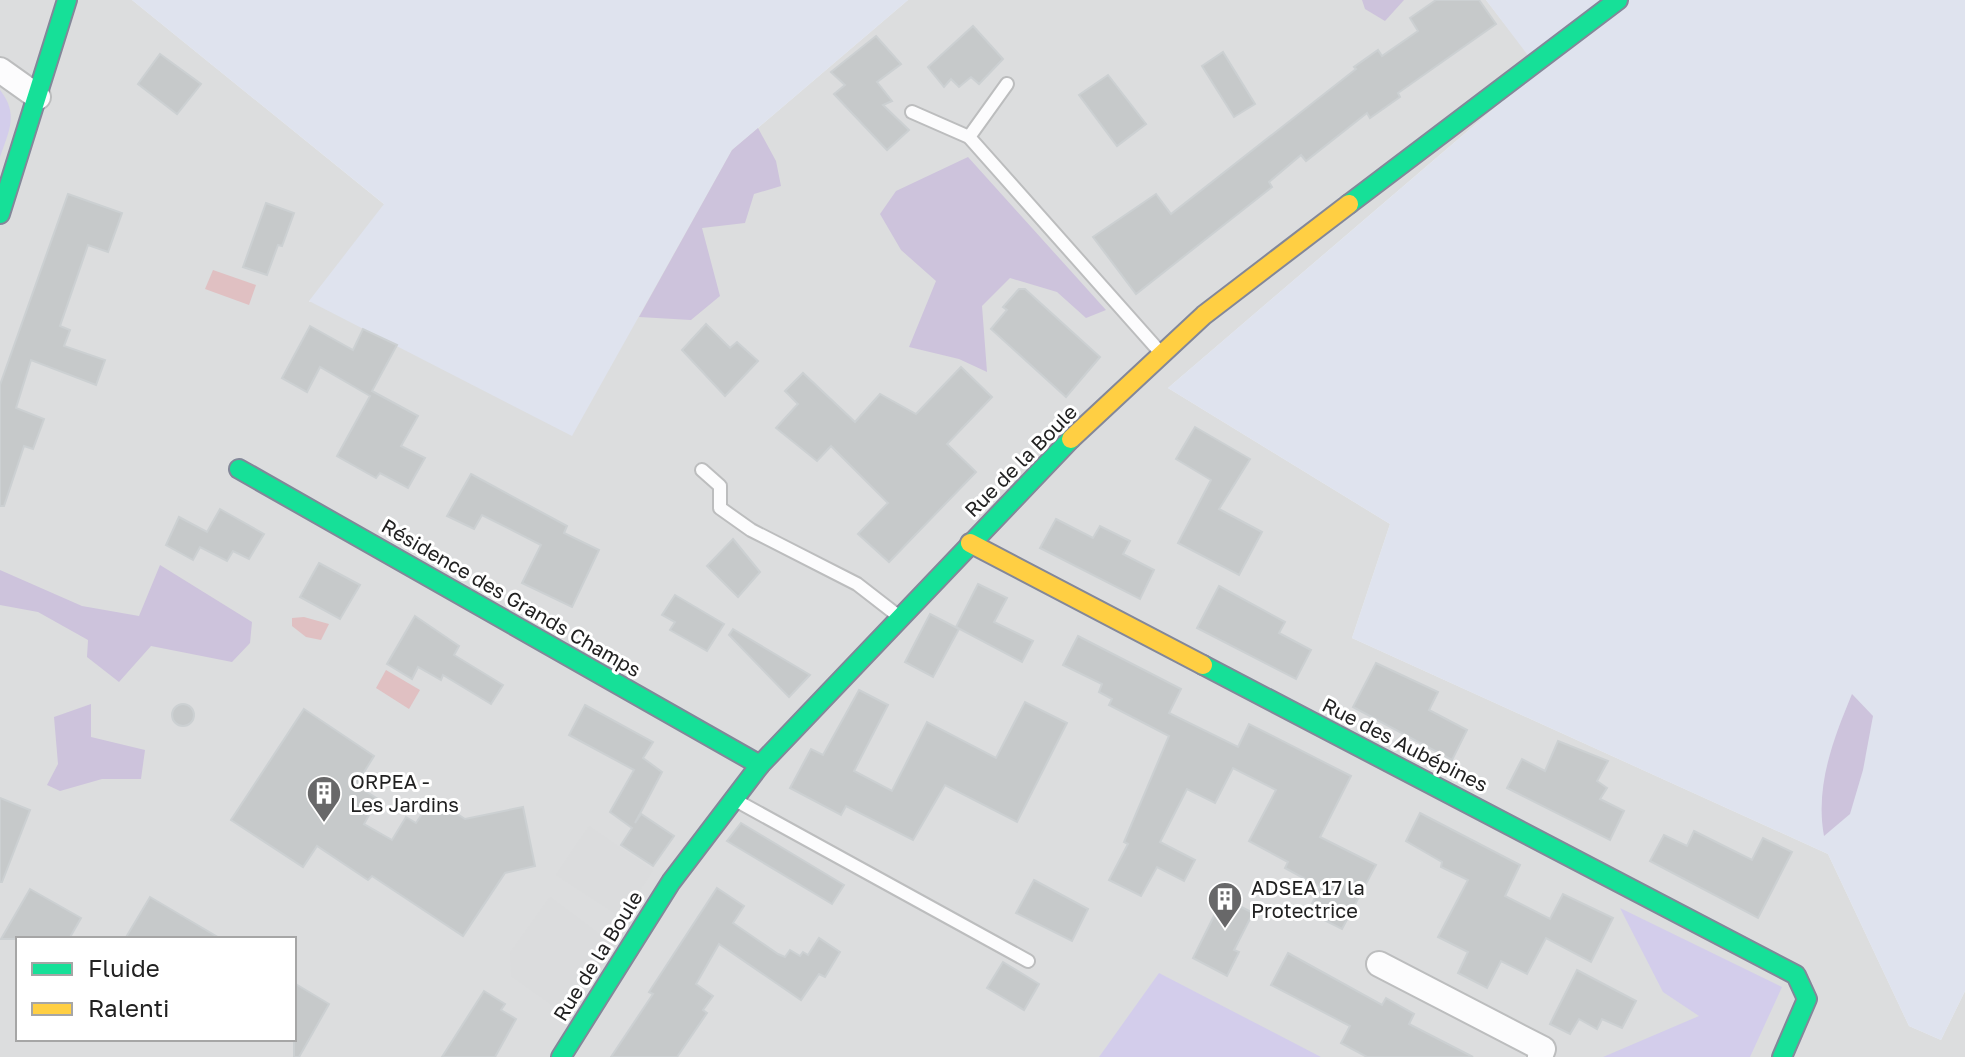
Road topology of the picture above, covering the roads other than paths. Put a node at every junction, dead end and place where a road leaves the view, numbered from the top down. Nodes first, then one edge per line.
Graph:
1 (67, 0) edge
2 (1618, 0) edge
3 (0, 70) edge
4 (1007, 84) dead end
5 (38, 97) junction
6 (912, 112) dead end
7 (969, 137) junction
8 (0, 214) edge
9 (1163, 354) junction
10 (239, 469) dead end
11 (702, 470) dead end
12 (970, 543) junction
13 (900, 617) junction
14 (760, 765) junction
15 (734, 799) junction
16 (1028, 961) dead end
17 (1379, 964) dead end
18 (1542, 1053) edge
19 (561, 1057) edge
20 (1782, 1057) edge

1 - 5 street
2 - 9 street, Rue de la Boule
3 - 5 street
4 - 7 lane
5 - 8 street
6 - 7 lane
7 - 9 lane
9 - 12 street, Rue de la Boule
10 - 14 street, Résidence des Grands Champs
11 - 13 lane
12 - 13 street, Rue de la Boule
12 - 20 street, Rue des Aubépines
13 - 14 street, Rue de la Boule
14 - 15 street, Rue de la Boule
15 - 16 lane
15 - 19 street, Rue de la Boule
17 - 18 street

